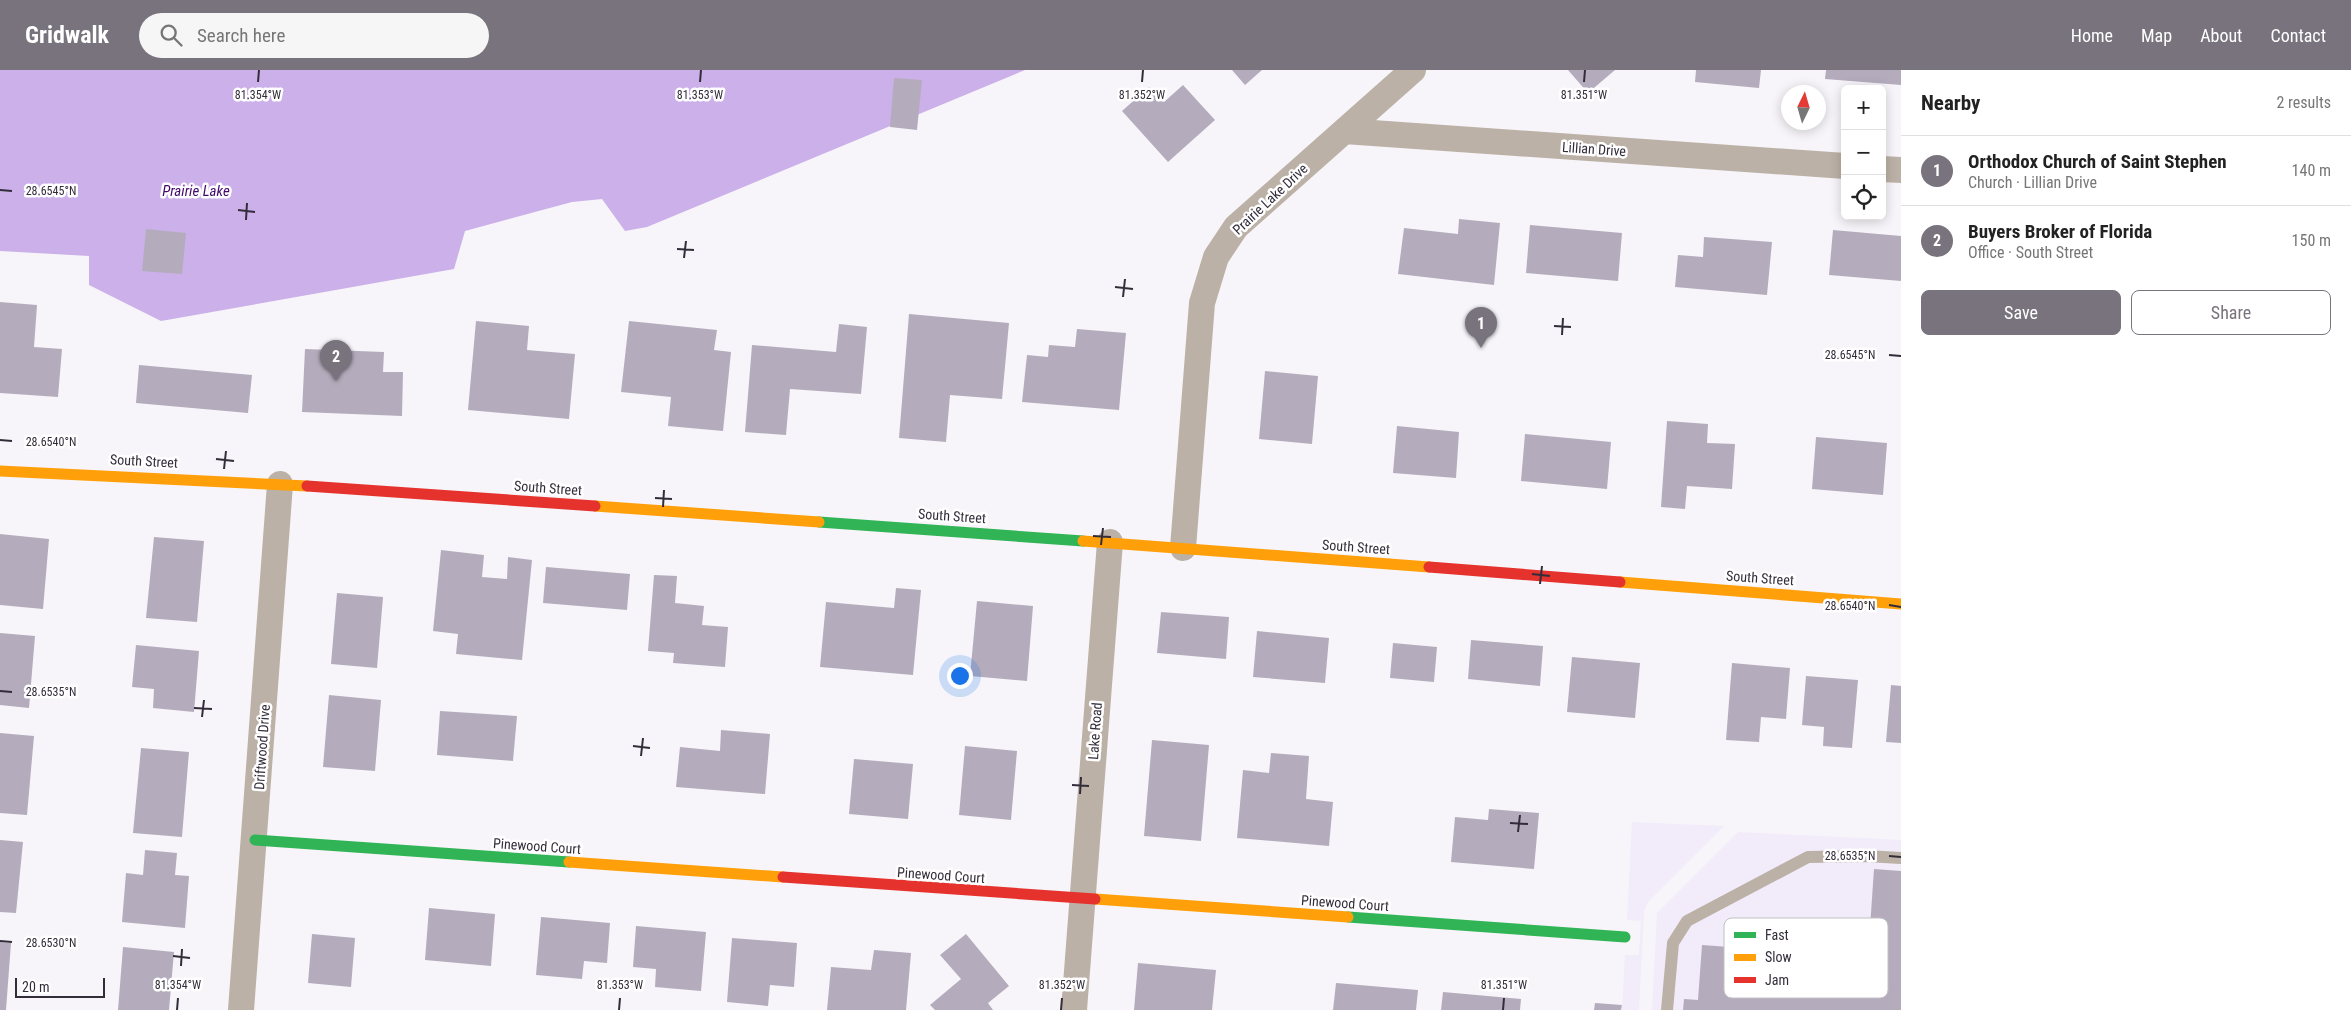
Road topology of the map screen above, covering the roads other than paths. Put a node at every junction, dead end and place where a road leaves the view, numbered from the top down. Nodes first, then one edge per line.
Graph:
1 (1413, 70) edge
2 (1344, 131) junction
3 (1841, 166) edge
4 (1886, 169) edge
5 (1901, 170) edge
6 (0, 471) edge
7 (280, 484) junction
8 (1110, 542) junction
9 (1183, 548) junction
10 (1901, 604) edge
11 (255, 840) junction
12 (1901, 858) edge
13 (1082, 900) junction
14 (1625, 937) dead end
15 (241, 1010) edge
16 (1074, 1010) edge
17 (1667, 1010) edge

1 - 2 street, Prairie Lake Drive
2 - 3 street, Lillian Drive
2 - 9 street, Prairie Lake Drive
4 - 5 street
6 - 7 street, South Street
7 - 8 street, South Street
7 - 11 street, Driftwood Drive
8 - 9 street, South Street
8 - 13 street, Lake Road
9 - 10 street, South Street
11 - 13 street, Pinewood Court
11 - 15 street, Driftwood Drive
12 - 17 lane
13 - 14 street, Pinewood Court
13 - 16 street, Lake Road

